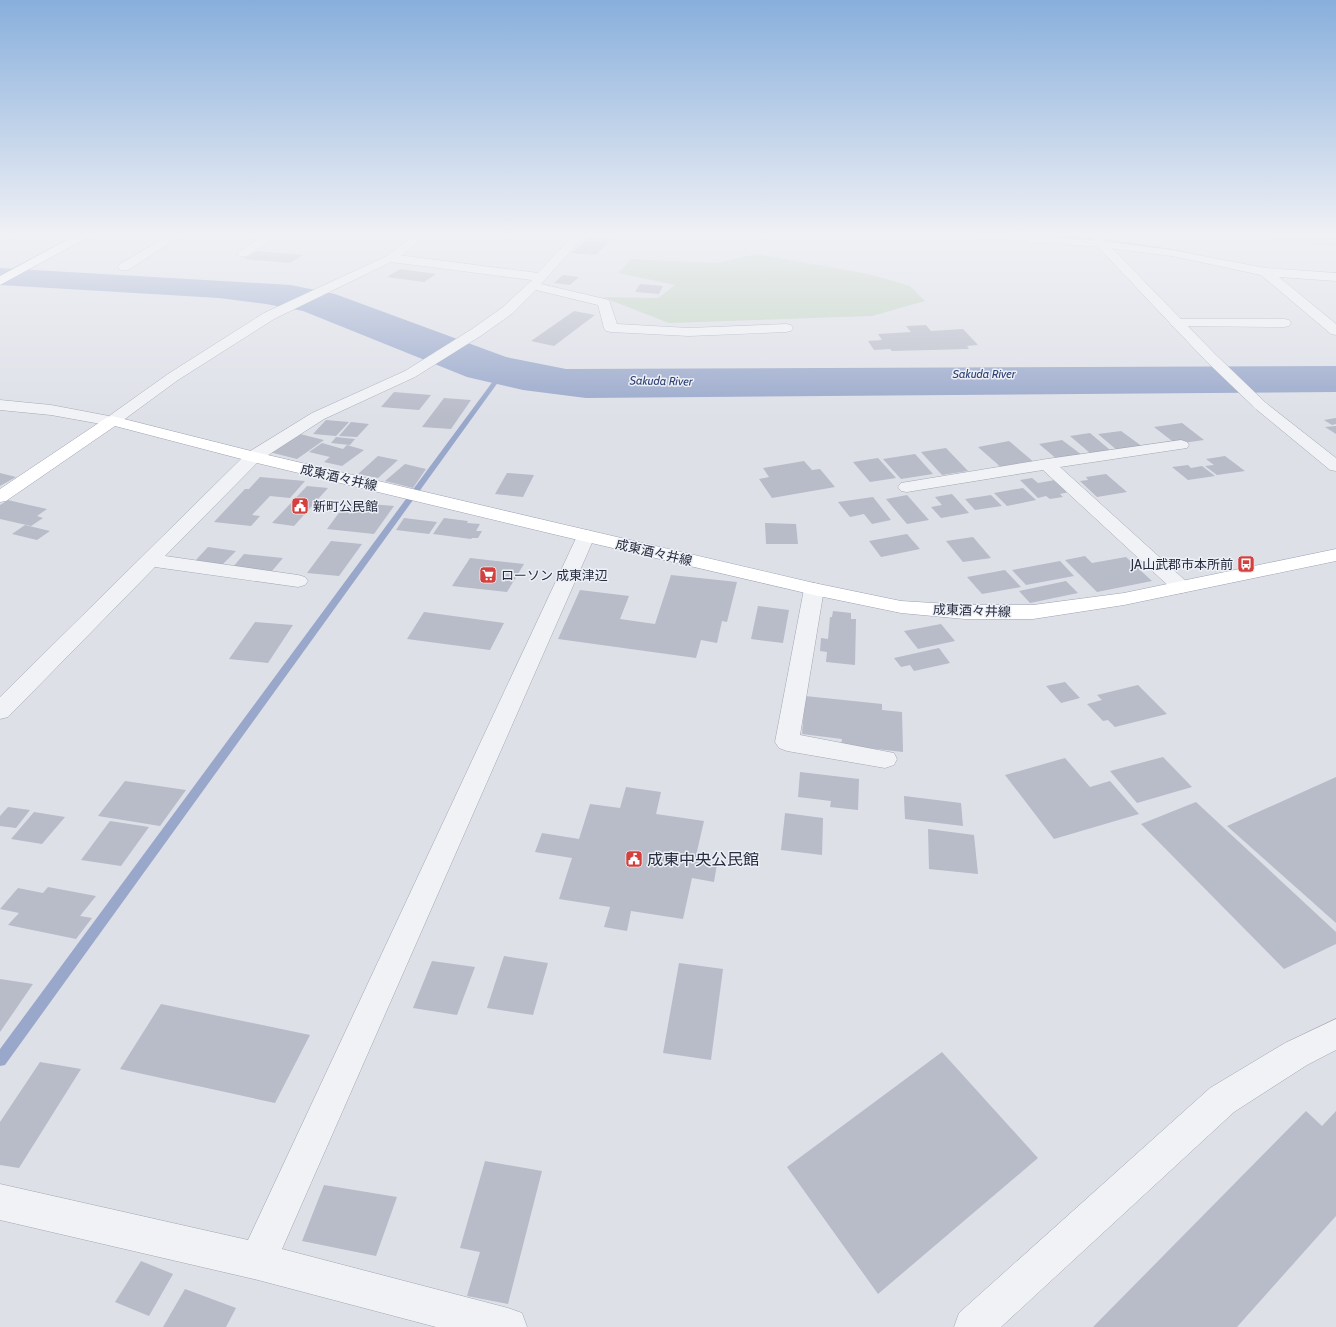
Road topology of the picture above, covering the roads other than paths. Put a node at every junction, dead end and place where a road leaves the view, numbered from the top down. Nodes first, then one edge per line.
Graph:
1 (313, 296) edge
2 (523, 296) edge
3 (579, 296) edge
4 (1152, 296) edge
5 (1294, 296) edge
6 (1284, 322) dead end
7 (1177, 323) junction
8 (786, 328) dead end
9 (1336, 331) edge
10 (0, 405) edge
11 (112, 421) junction
12 (1181, 445) dead end
13 (253, 457) junction
14 (1046, 464) junction
15 (1336, 466) edge
16 (907, 487) dead end
17 (0, 497) edge
18 (586, 536) junction
19 (1336, 555) edge
20 (150, 560) junction
21 (298, 581) dead end
22 (1181, 587) junction
23 (814, 589) junction
24 (0, 711) edge
25 (885, 759) dead end
26 (1336, 1034) edge
27 (0, 1202) edge
28 (258, 1261) junction
29 (508, 1327) edge
30 (973, 1327) edge

1 - 11 street
2 - 13 street
3 - 8 street
4 - 7 street
5 - 9 street
6 - 7 street
7 - 15 street
10 - 11 street
11 - 13 main road, 成東酒々井線
11 - 17 main road
12 - 14 street
13 - 18 main road, 成東酒々井線
13 - 20 street
14 - 16 street
14 - 22 street
18 - 23 main road, 成東酒々井線
18 - 28 street
19 - 22 main road, 成東酒々井線
20 - 21 street
20 - 24 street
22 - 23 main road, 成東酒々井線
23 - 25 street
26 - 30 street
27 - 28 street
28 - 29 street

